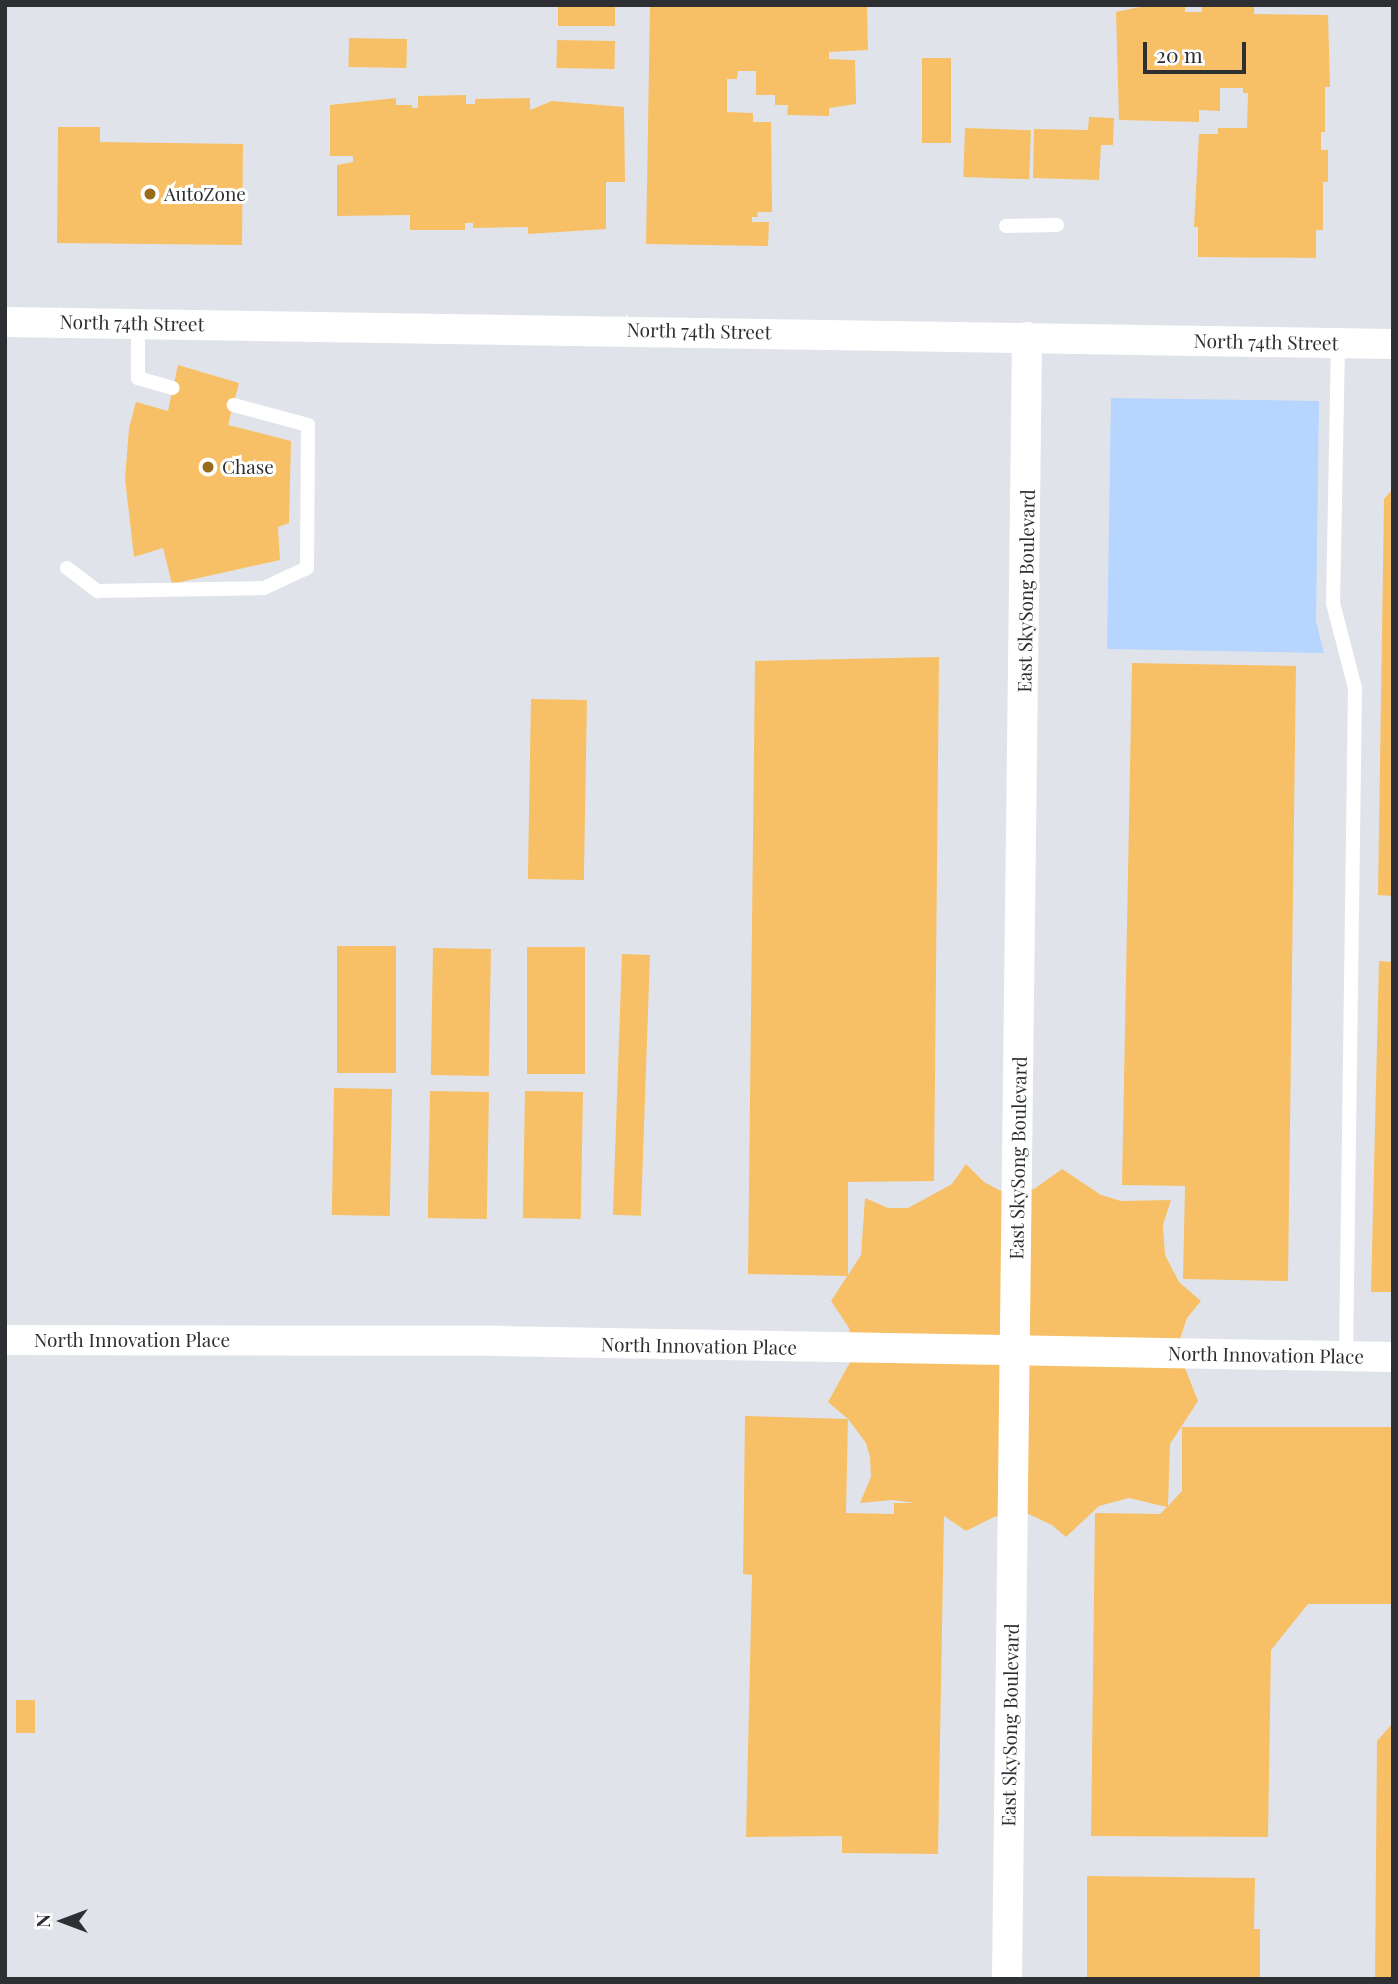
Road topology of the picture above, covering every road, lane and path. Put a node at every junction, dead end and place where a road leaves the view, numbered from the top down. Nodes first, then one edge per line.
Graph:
1 (1057, 225) dead end
2 (1006, 226) dead end
3 (5, 322) edge
4 (138, 323) junction
5 (1027, 337) junction
6 (1338, 344) junction
7 (1393, 344) edge
8 (173, 388) dead end
9 (234, 405) dead end
10 (67, 568) dead end
11 (5, 1340) edge
12 (1015, 1351) junction
13 (1346, 1357) junction
14 (1393, 1357) edge
15 (1007, 1979) edge

1 - 2 lane
3 - 4 street, North 74th Street
4 - 5 street, North 74th Street
4 - 8 lane
5 - 6 street, North 74th Street
5 - 12 street, East SkySong Boulevard
6 - 7 street, North 74th Street
6 - 13 lane
9 - 10 lane
11 - 12 street, North Innovation Place
12 - 13 street, North Innovation Place
12 - 15 street, East SkySong Boulevard
13 - 14 street, North Innovation Place

